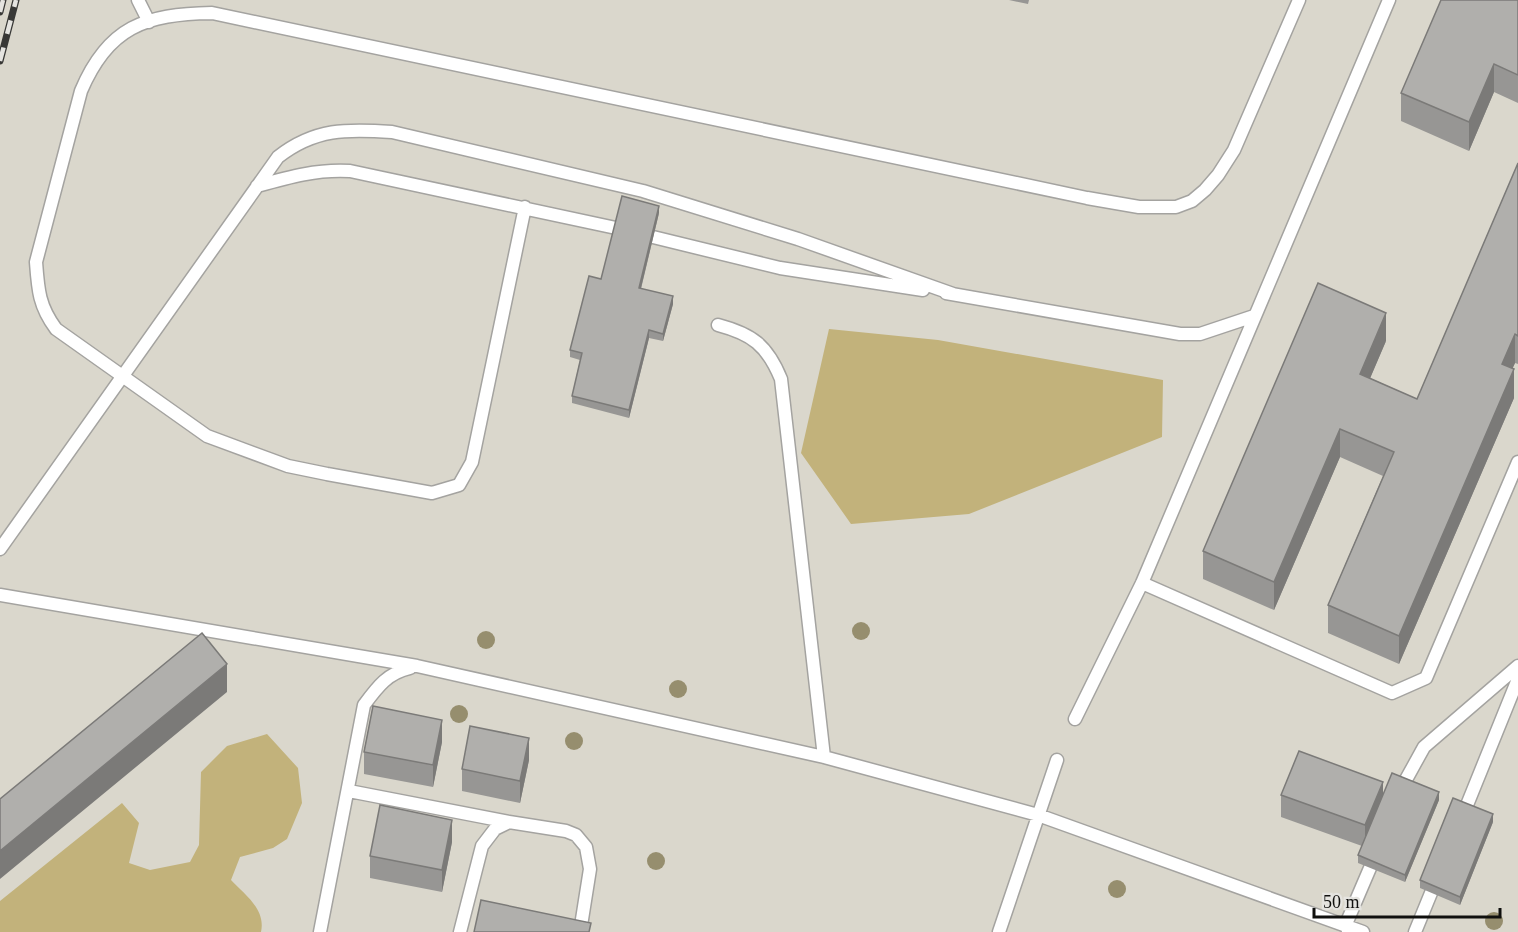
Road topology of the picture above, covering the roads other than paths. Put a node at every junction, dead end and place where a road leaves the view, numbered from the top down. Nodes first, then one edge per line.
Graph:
1 (138, 0) edge
2 (1299, 0) edge
3 (1389, 0) edge
4 (149, 22) junction
5 (257, 186) junction
6 (525, 207) junction
7 (616, 228) edge
8 (653, 237) edge
9 (953, 294) junction
10 (1254, 316) junction
11 (718, 325) dead end
12 (121, 377) junction
13 (1518, 462) edge
14 (0, 549) edge
15 (1142, 583) junction
16 (0, 595) edge
17 (417, 666) junction
18 (1518, 666) edge
19 (1518, 679) edge
20 (1074, 719) dead end
21 (824, 757) junction
22 (1057, 760) dead end
23 (1403, 785) edge
24 (349, 791) junction
25 (1465, 810) edge
26 (1038, 815) junction
27 (509, 822) junction
28 (1370, 868) edge
29 (1431, 893) edge
30 (1347, 928) edge
31 (320, 932) edge
32 (460, 932) edge
33 (580, 932) edge
34 (999, 932) edge
35 (1363, 932) edge
36 (1415, 932) edge

1 - 4 lane
2 - 4 lane
3 - 10 lane
4 - 12 lane
5 - 6 lane
5 - 9 lane
5 - 12 lane
6 - 7 lane
6 - 12 lane
8 - 9 lane
9 - 10 lane
10 - 15 lane
11 - 21 lane
12 - 14 lane
13 - 15 lane
15 - 20 lane
16 - 17 lane
17 - 21 lane
17 - 24 lane
18 - 23 lane
19 - 25 lane
21 - 26 lane
22 - 26 lane
24 - 27 lane
24 - 31 lane
26 - 30 lane
26 - 34 lane
27 - 32 lane
27 - 33 lane
28 - 30 lane
29 - 36 lane
30 - 35 lane

